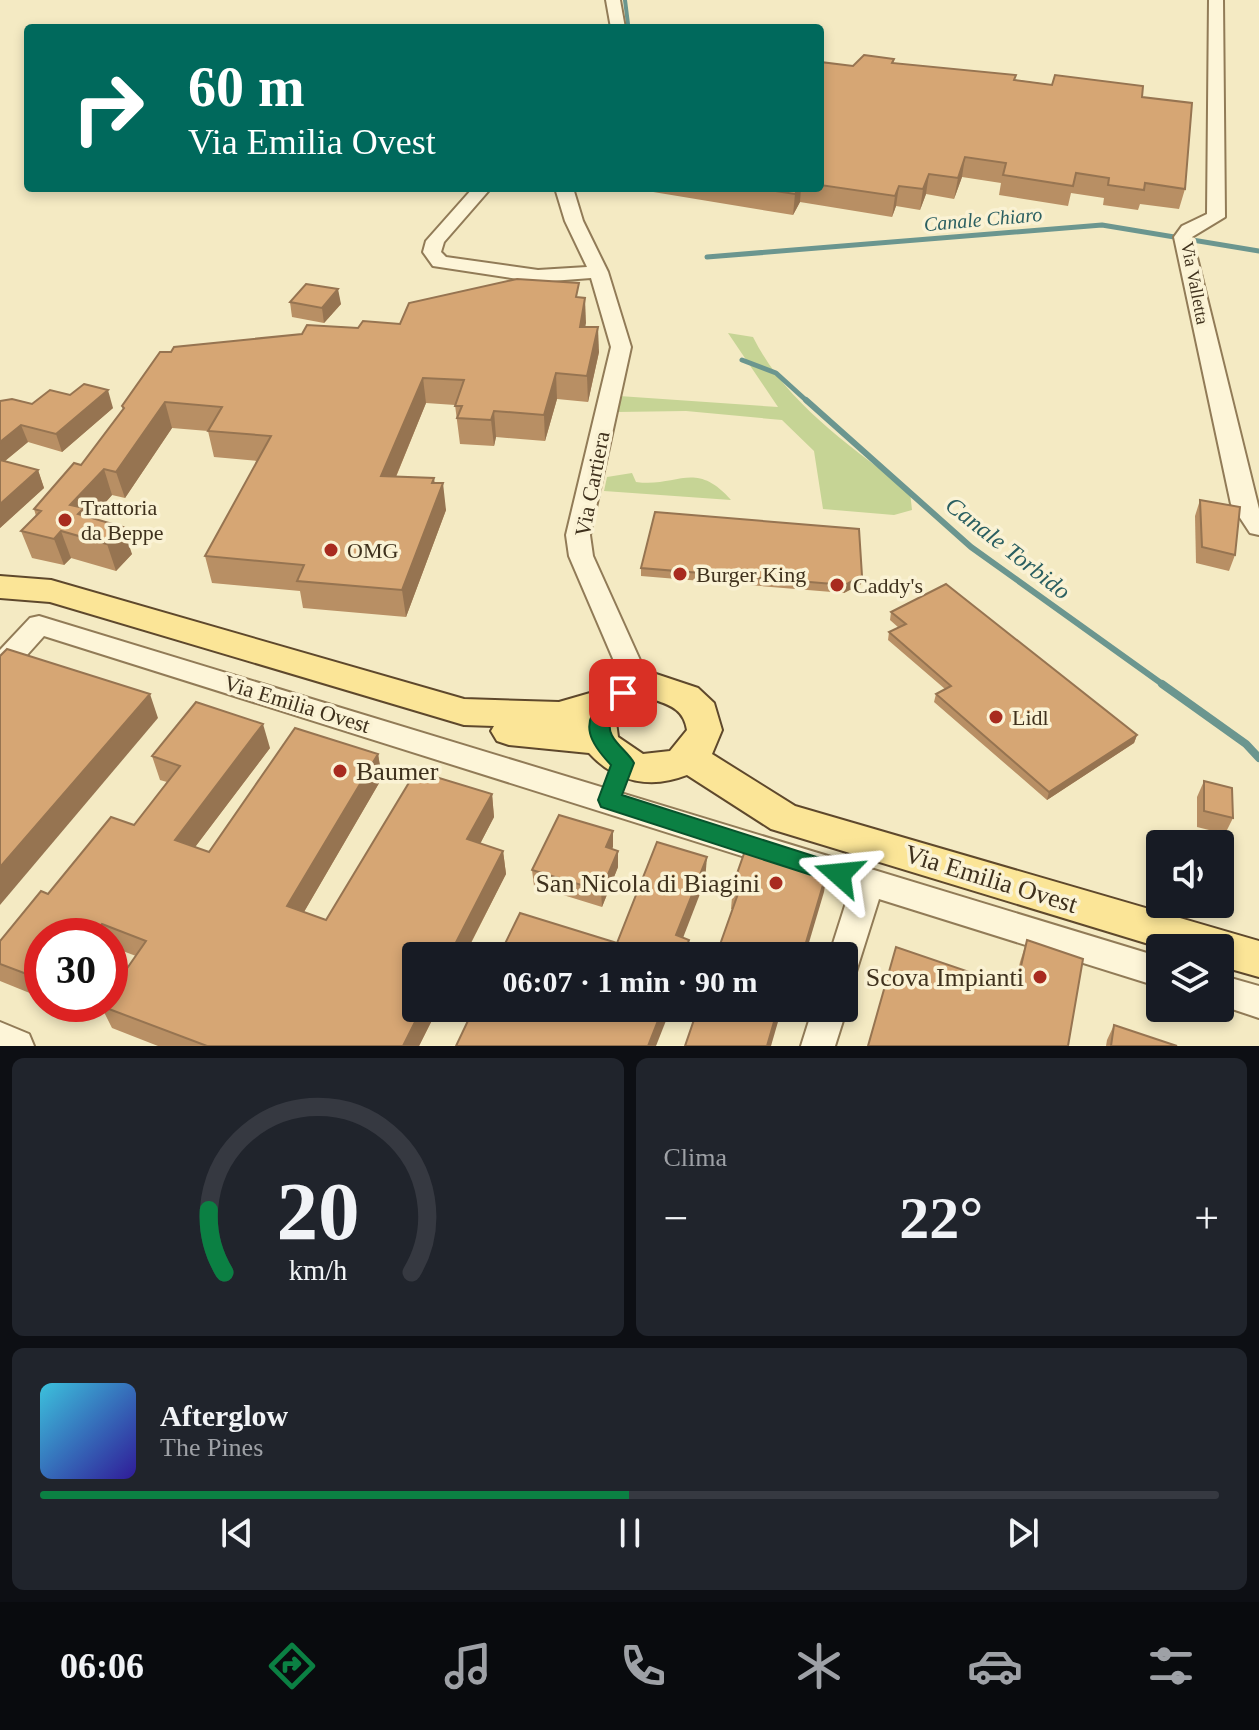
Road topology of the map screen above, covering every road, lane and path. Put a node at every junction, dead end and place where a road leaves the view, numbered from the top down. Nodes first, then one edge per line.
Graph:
1 (613, 0) edge
2 (1216, 0) edge
3 (617, 24) edge
4 (478, 192) edge
5 (565, 192) edge
6 (599, 272) junction
7 (1259, 527) edge
8 (10, 586) edge
9 (0, 667) edge
10 (625, 696) junction
11 (464, 712) junction
12 (612, 752) junction
13 (690, 758) junction
14 (609, 800) junction
15 (868, 883) junction
16 (850, 942) edge
17 (1259, 959) edge
18 (1146, 968) edge
19 (1234, 994) edge
20 (1259, 1002) edge
21 (826, 1022) edge
22 (0, 1038) edge
23 (17, 1046) edge
24 (818, 1046) edge

1 - 3 street
2 - 7 street, Via Valletta
4 - 6 street
5 - 6 street, Via Cartiera
6 - 10 street, Via Cartiera
8 - 11 main road, Via Emilia Ovest
9 - 14 street, Via Emilia Ovest
10 - 11 main road, Via Emilia Ovest
10 - 12 main road
10 - 13 main road
11 - 12 main road, Via Emilia Ovest
12 - 13 main road
12 - 14 street
13 - 17 main road, Via Emilia Ovest
14 - 15 street, Via Emilia Ovest
15 - 16 street
15 - 18 street, Via Emilia Ovest
19 - 20 street
21 - 24 street
22 - 23 street

